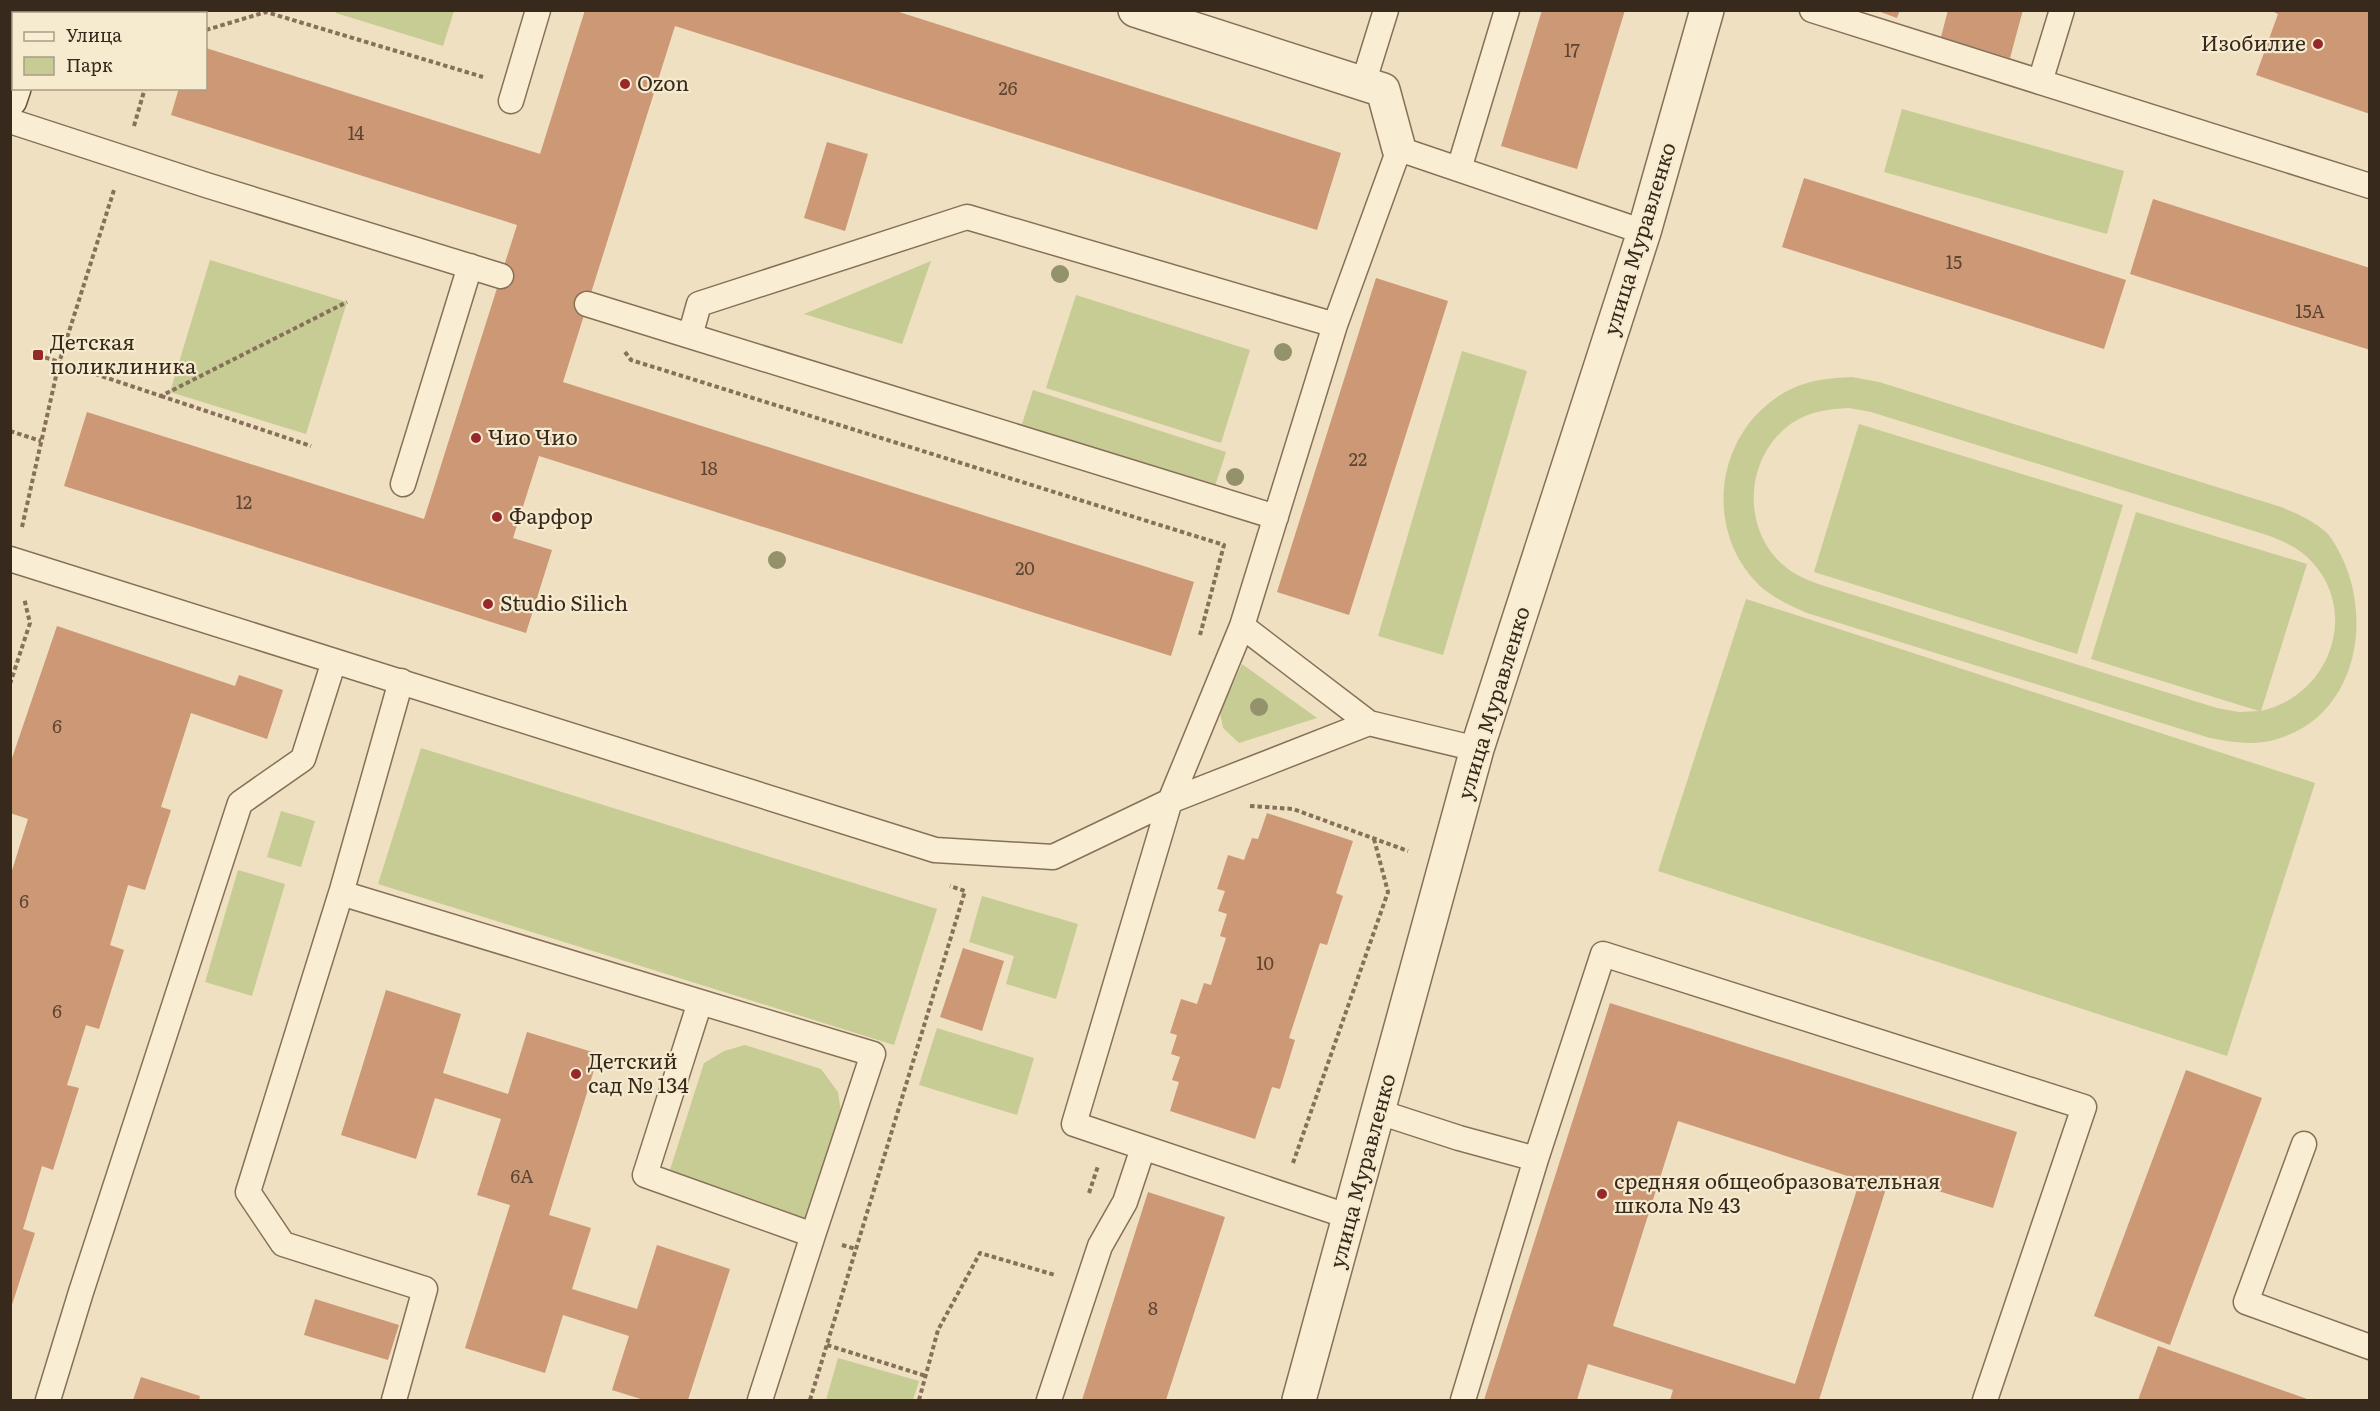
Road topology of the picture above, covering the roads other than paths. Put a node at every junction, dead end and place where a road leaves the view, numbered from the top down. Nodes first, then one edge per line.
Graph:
1 (538, 10) edge
2 (1135, 10) edge
3 (1386, 10) edge
4 (1507, 10) edge
5 (1707, 10) edge
6 (1812, 10) edge
7 (2062, 10) edge
8 (2040, 82) junction
9 (1364, 84) junction
10 (513, 94) road end
11 (10, 121) edge
12 (1399, 149) junction
13 (1459, 169) junction
14 (2370, 186) edge
15 (1644, 232) junction
16 (470, 266) junction
17 (501, 276) dead end
18 (587, 304) dead end
19 (1335, 325) junction
20 (690, 336) junction
21 (403, 484) dead end
22 (1276, 517) junction
23 (12, 559) edge
24 (1242, 626) junction
25 (334, 661) junction
26 (401, 681) junction
27 (1369, 723) junction
28 (1478, 749) junction
29 (1170, 801) junction
30 (340, 897) junction
31 (700, 1002) junction
32 (1379, 1112) junction
33 (2304, 1144) dead end
34 (1143, 1148) junction
35 (1536, 1159) junction
36 (1350, 1217) junction
37 (813, 1235) junction
38 (2370, 1347) edge
39 (48, 1401) edge
40 (394, 1401) edge
41 (760, 1401) edge
42 (1049, 1401) edge
43 (1299, 1401) edge
44 (1463, 1401) edge
45 (1985, 1401) edge

1 - 10 lane
2 - 9 street
3 - 9 lane
4 - 13 lane
5 - 15 street, улица Муравленко
6 - 8 lane
7 - 8 lane
8 - 14 lane
9 - 12 street
11 - 16 lane
12 - 13 lane
12 - 19 lane
13 - 15 lane
15 - 28 street, улица Муравленко
16 - 17 lane
16 - 21 lane
18 - 20 lane
19 - 20 lane
19 - 22 lane
20 - 22 lane
22 - 24 lane
23 - 25 lane
24 - 27 lane
24 - 29 lane
25 - 26 lane
25 - 39 lane
26 - 29 lane
26 - 30 lane
27 - 28 lane
27 - 29 lane
28 - 32 street, улица Муравленко
29 - 34 lane
30 - 31 lane
30 - 40 lane
31 - 37 lane
31 - 37 lane
32 - 35 lane
32 - 36 street, улица Муравленко
33 - 38 lane
34 - 36 lane
34 - 42 lane
35 - 44 lane
35 - 45 lane
36 - 43 street, улица Муравленко
37 - 41 lane

